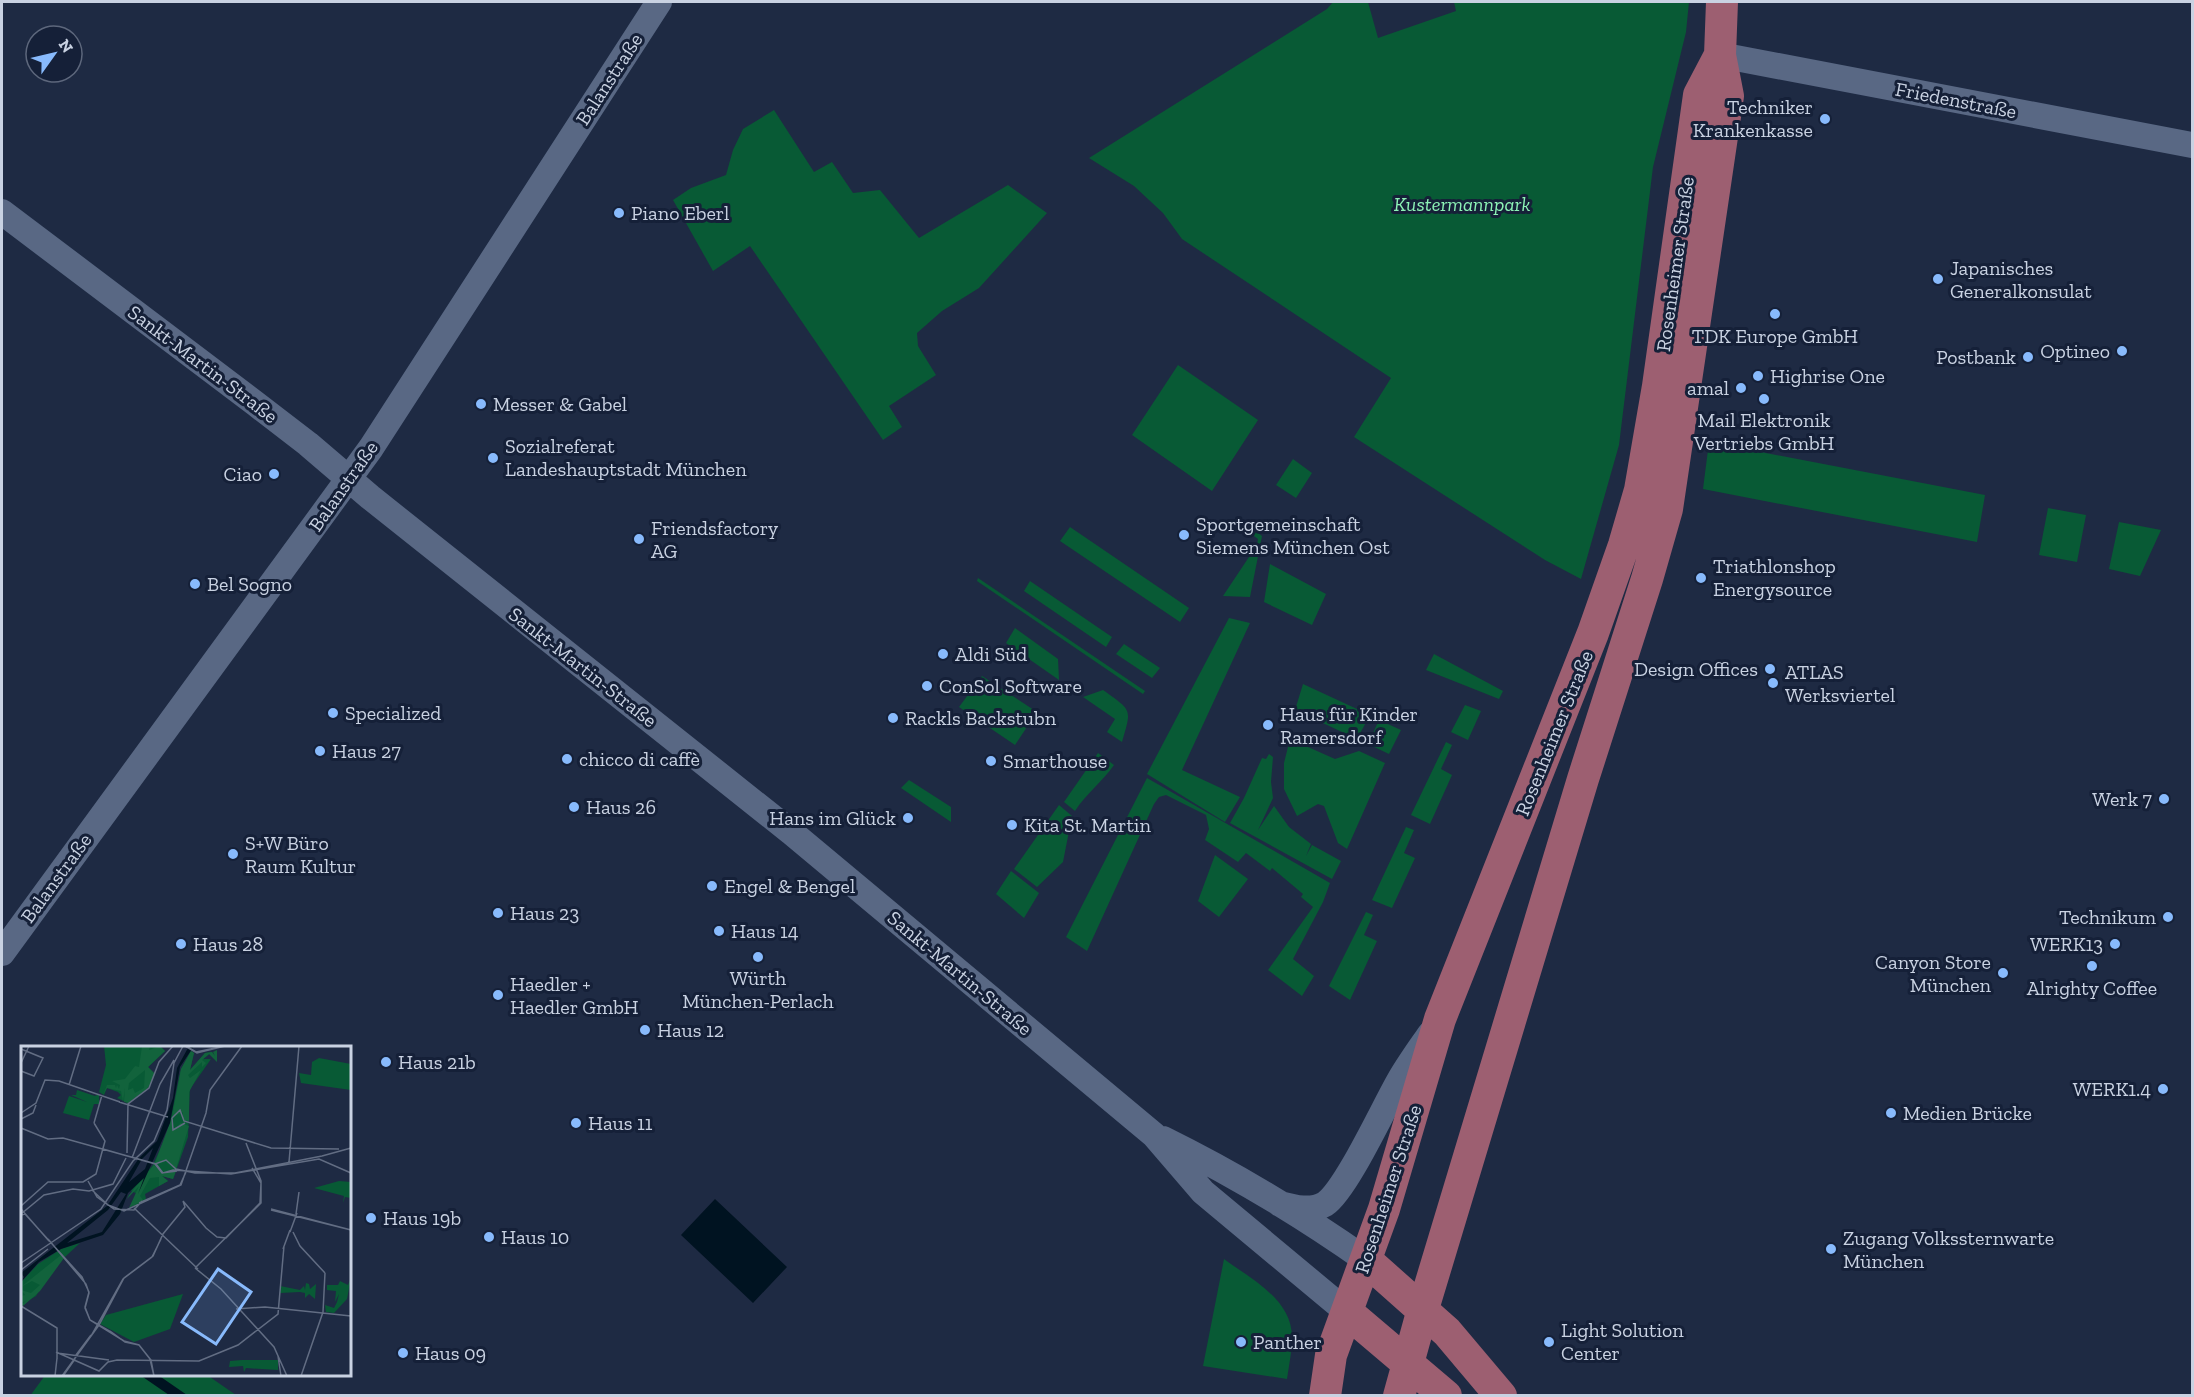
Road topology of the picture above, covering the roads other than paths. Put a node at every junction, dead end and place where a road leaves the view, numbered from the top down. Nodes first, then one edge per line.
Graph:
1 (659, 2) edge
2 (1722, 2) edge
3 (1720, 55) junction
4 (2193, 146) edge
5 (2, 212) edge
6 (349, 479) junction
7 (2, 953) edge
8 (1440, 1019) junction
9 (1154, 1135) junction
10 (1280, 1204) junction
11 (1366, 1260) junction
12 (1423, 1309) junction
13 (1347, 1312) junction
14 (1408, 1364) junction
15 (1325, 1395) edge
16 (1399, 1395) edge
17 (1446, 1395) edge
18 (1501, 1395) edge

1 - 6 street, Balanstraße
2 - 3 main road, Rosenheimer Straße
3 - 4 street, Friedenstraße
3 - 8 main road, Rosenheimer Straße
3 - 12 main road, Rosenheimer Straße
5 - 6 street, Sankt-Martin-Straße
6 - 7 street, Balanstraße
6 - 9 street, Sankt-Martin-Straße
8 - 10 street
8 - 11 main road, Rosenheimer Straße
9 - 10 street, Sankt-Martin-Straße
9 - 13 street, Sankt-Martin-Straße
10 - 11 street, Sankt-Martin-Straße
11 - 12 main road, Sankt-Martin-Straße
11 - 13 main road, Rosenheimer Straße
12 - 14 main road, Rosenheimer Straße
12 - 18 main road, Sankt-Martin-Straße
13 - 14 main road, Sankt-Martin-Straße
13 - 15 main road, Rosenheimer Straße
14 - 16 main road, Rosenheimer Straße
14 - 17 main road, Sankt-Martin-Straße

